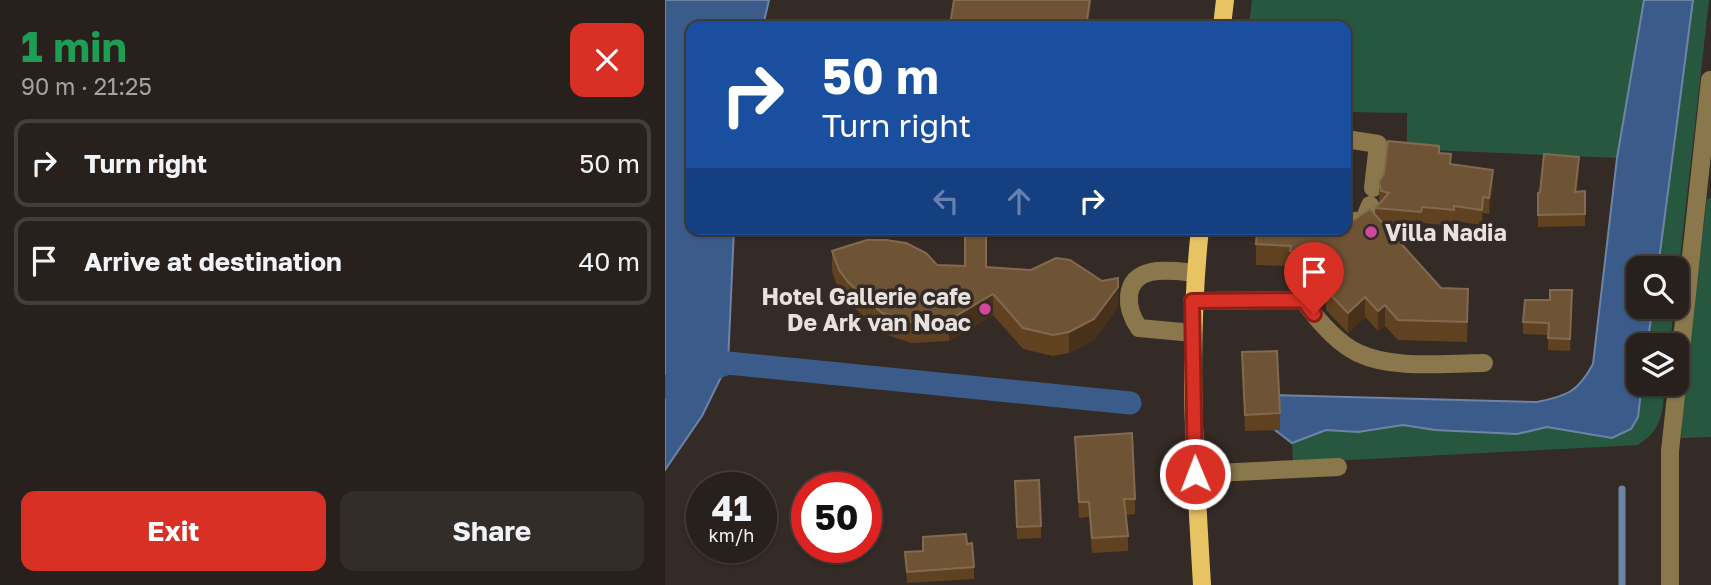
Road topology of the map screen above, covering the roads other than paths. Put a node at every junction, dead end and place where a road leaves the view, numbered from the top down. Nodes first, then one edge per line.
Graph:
1 (1225, 0) edge
2 (1223, 21) edge
3 (1710, 80) edge
4 (1351, 140) edge
5 (1351, 221) edge
6 (1199, 235) edge
7 (1195, 273) junction
8 (1192, 301) junction
9 (1193, 333) junction
10 (1484, 363) dead end
11 (1338, 467) dead end
12 (1195, 474) junction
13 (1202, 585) edge
14 (1670, 585) edge

1 - 2 main road
3 - 14 street
4 - 5 street
6 - 7 main road
7 - 8 main road
7 - 9 street
8 - 9 main road
8 - 10 street
9 - 12 main road
11 - 12 street
12 - 13 main road

